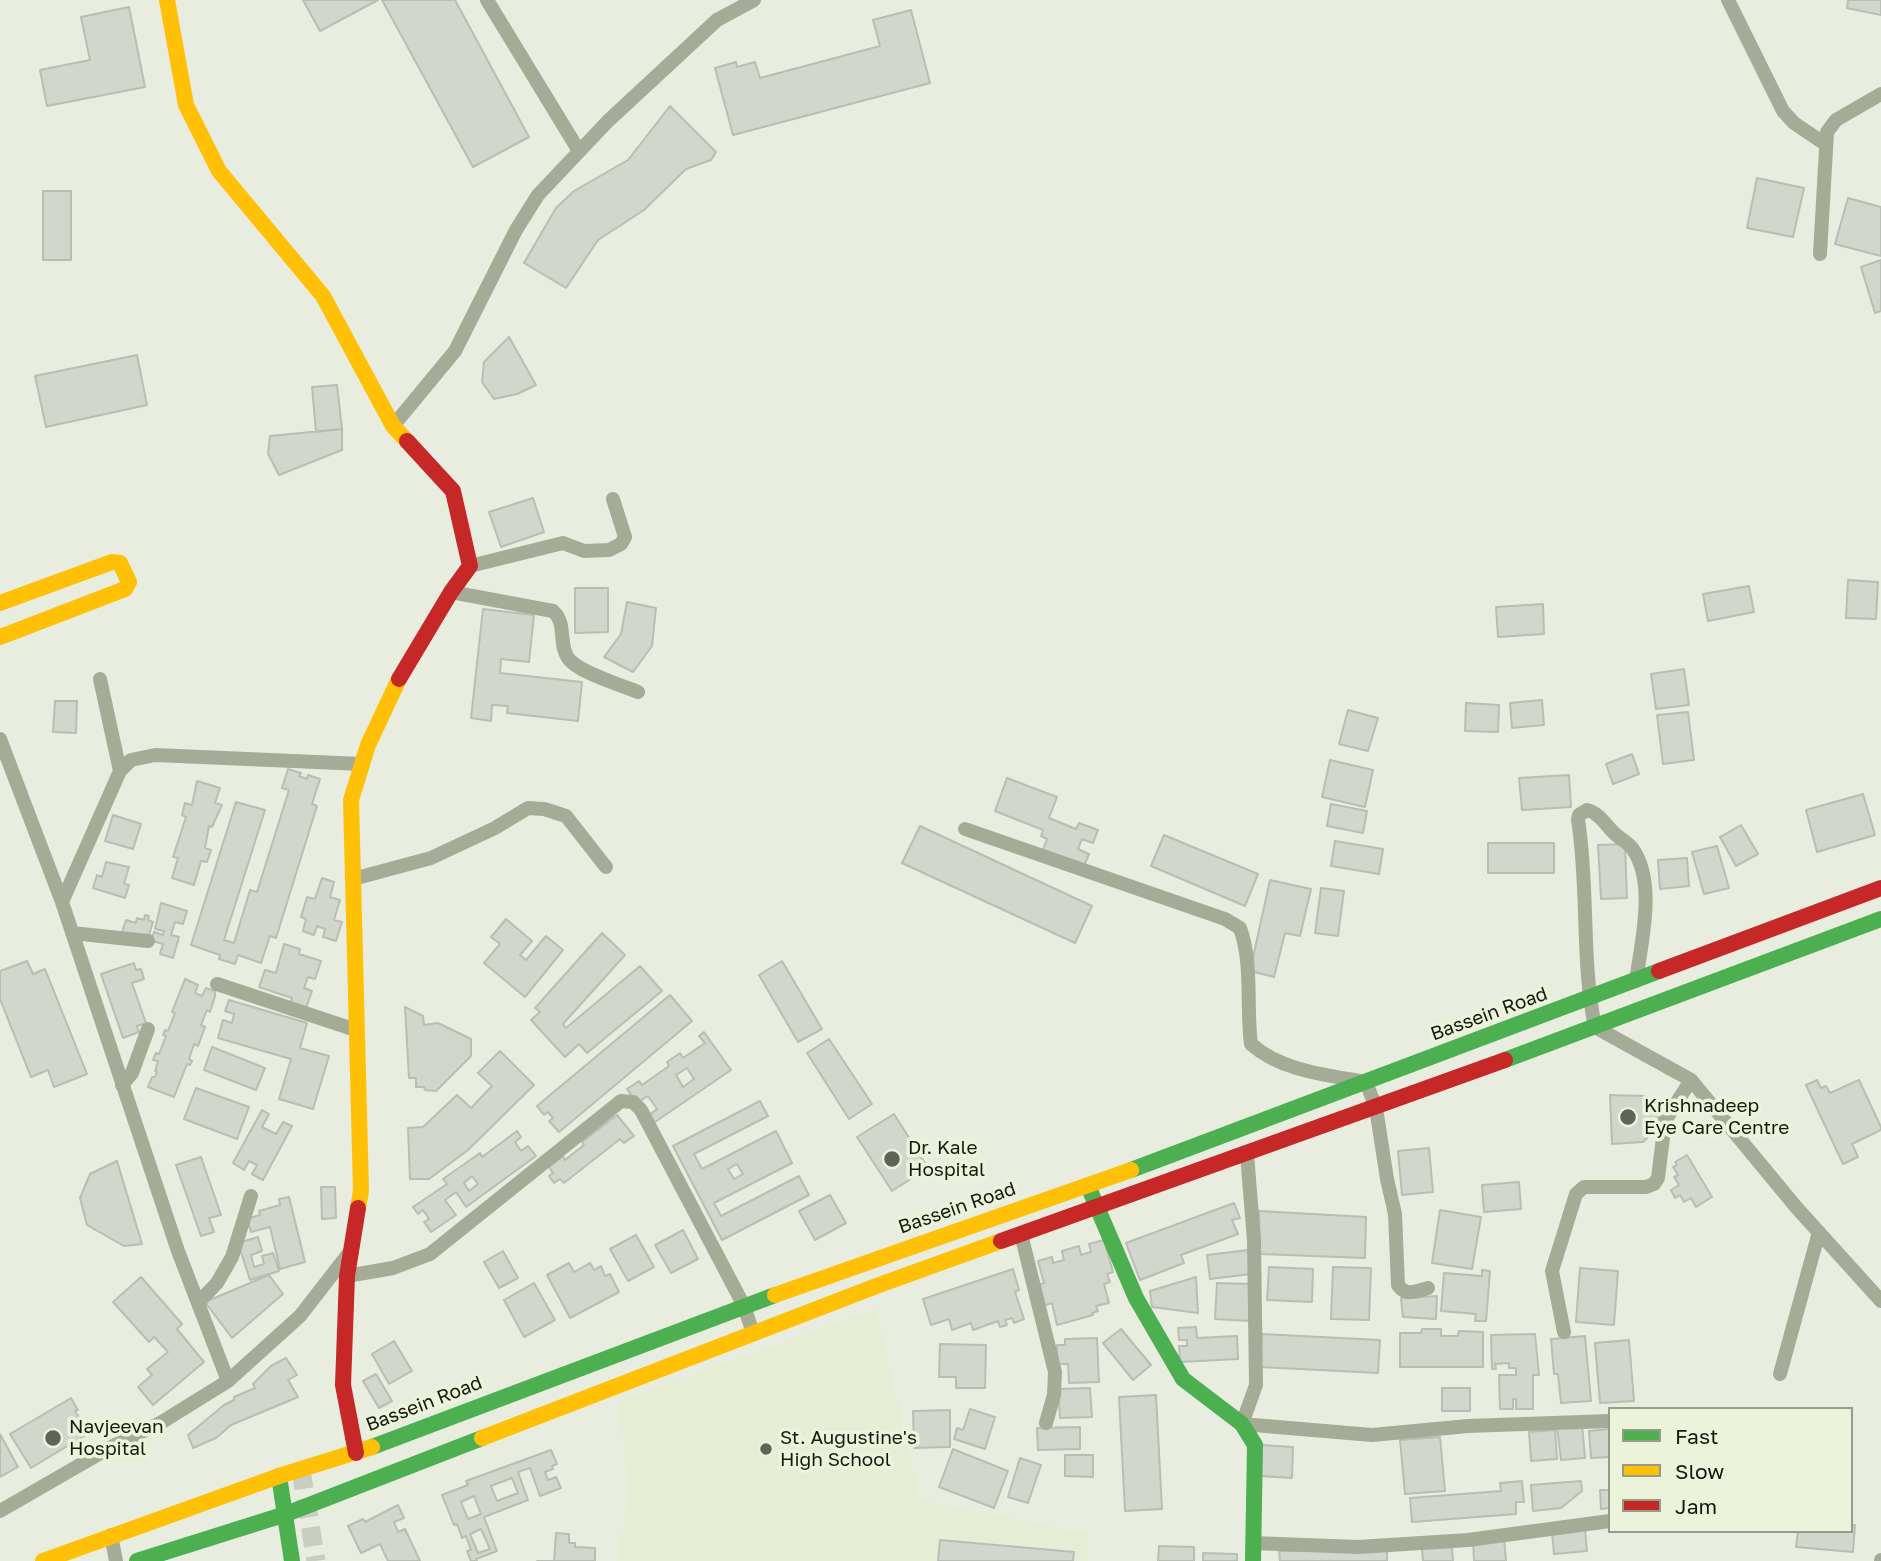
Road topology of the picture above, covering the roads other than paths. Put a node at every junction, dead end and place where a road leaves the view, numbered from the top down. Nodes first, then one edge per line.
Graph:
1 (167, 0) edge
2 (487, 0) edge
3 (754, 0) edge
4 (1728, 0) edge
5 (1881, 94) edge
6 (1825, 144) junction
7 (579, 151) junction
8 (1820, 254) dead end
9 (393, 426) junction
10 (613, 499) dead end
11 (470, 566) junction
12 (65, 580) junction
13 (451, 592) junction
14 (0, 603) edge
15 (74, 609) junction
16 (0, 637) edge
17 (100, 679) dead end
18 (638, 692) dead end
19 (0, 739) edge
20 (362, 764) junction
21 (120, 771) junction
22 (965, 829) dead end
23 (606, 867) dead end
24 (353, 879) junction
25 (1881, 888) edge
26 (62, 902) junction
27 (1881, 919) edge
28 (72, 933) junction
29 (148, 941) dead end
30 (1636, 981) junction
31 (217, 984) dead end
32 (1589, 999) junction
33 (1595, 1027) junction
34 (148, 1029) dead end
35 (356, 1030) junction
36 (1691, 1080) junction
37 (1366, 1082) junction
38 (122, 1085) junction
39 (1376, 1108) junction
40 (1247, 1154) junction
41 (1088, 1186) junction
42 (251, 1196) dead end
43 (1098, 1208) junction
44 (1819, 1232) junction
45 (1021, 1234) junction
46 (352, 1248) junction
47 (347, 1276) junction
48 (1428, 1288) dead end
49 (1881, 1301) edge
50 (198, 1303) junction
51 (744, 1306) junction
52 (1564, 1332) dead end
53 (752, 1333) junction
54 (1780, 1374) dead end
55 (228, 1381) junction
56 (1608, 1421) edge
57 (1046, 1423) dead end
58 (1242, 1424) junction
59 (356, 1453) junction
60 (279, 1476) junction
61 (0, 1511) edge
62 (286, 1514) junction
63 (1608, 1521) edge
64 (111, 1535) junction
65 (1253, 1543) junction
66 (43, 1561) edge
67 (116, 1561) edge
68 (137, 1561) edge
69 (292, 1561) edge
70 (1253, 1561) edge

1 - 9 main road
2 - 7 street
3 - 7 street
4 - 6 street
5 - 6 street
6 - 8 street
7 - 9 street
9 - 11 main road
10 - 11 street
11 - 13 main road
12 - 14 main road
12 - 15 main road
12 - 15 main road
13 - 18 street
13 - 20 main road
15 - 16 main road
17 - 21 street
19 - 26 street
20 - 21 street
20 - 24 main road
21 - 26 street
22 - 37 street
23 - 24 street
24 - 35 main road
25 - 30 main road, Bassein Road
26 - 28 street
27 - 33 main road
28 - 29 street
28 - 38 street
30 - 32 main road, Bassein Road
30 - 32 street
31 - 35 street
32 - 33 street
32 - 37 main road, Bassein Road
33 - 36 street
33 - 39 main road
34 - 38 street
35 - 46 main road
36 - 44 street
36 - 52 street
37 - 39 street
37 - 41 main road, Bassein Road
38 - 50 street
39 - 40 main road
39 - 48 street
40 - 43 main road
40 - 58 street
41 - 43 main road
41 - 51 main road, Bassein Road
42 - 50 street
43 - 45 main road
43 - 58 main road
44 - 49 street
44 - 54 street
45 - 53 main road
45 - 57 street
46 - 47 main road
46 - 55 street
47 - 51 street
47 - 59 main road
50 - 55 street
51 - 53 street
51 - 59 main road, Bassein Road
53 - 62 main road
55 - 61 street
56 - 58 street
58 - 65 main road
59 - 60 main road, Bassein Road
60 - 62 main road
60 - 64 main road, Bassein Road
62 - 68 main road
62 - 69 main road
63 - 65 street
64 - 66 main road, Bassein Road
64 - 67 street
65 - 70 main road

